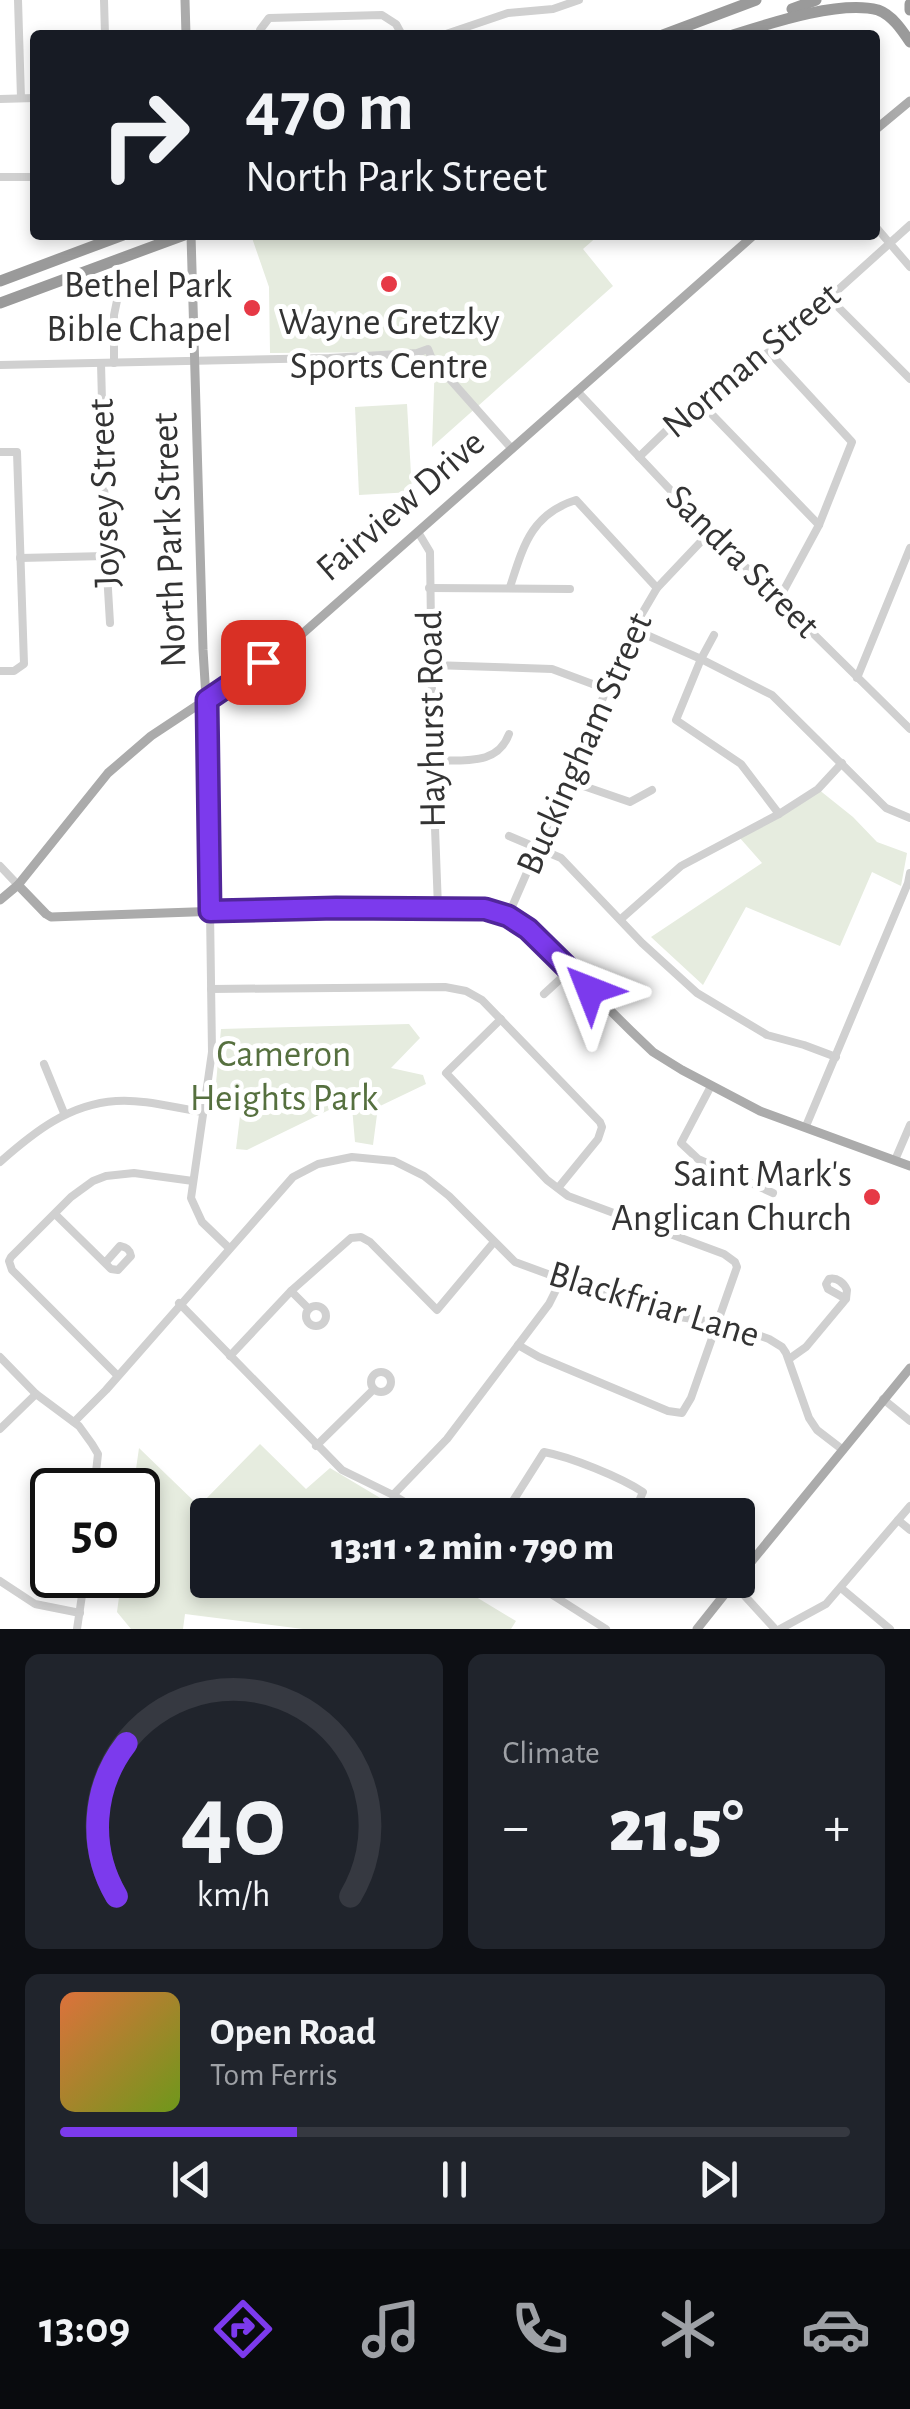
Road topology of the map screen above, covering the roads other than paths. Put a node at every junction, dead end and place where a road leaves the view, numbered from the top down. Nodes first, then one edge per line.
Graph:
1 (18, 0) edge
2 (104, 0) edge
3 (185, 0) edge
4 (580, 0) edge
5 (745, 0) edge
6 (756, 0) edge
7 (816, 0) edge
8 (552, 4) edge
9 (716, 16) junction
10 (105, 30) edge
11 (186, 30) edge
12 (260, 30) edge
13 (399, 30) edge
14 (454, 30) edge
15 (677, 30) edge
16 (735, 30) edge
17 (750, 30) edge
18 (910, 42) edge
19 (21, 98) junction
20 (30, 98) edge
21 (0, 99) edge
22 (910, 101) edge
23 (880, 126) edge
24 (30, 176) edge
25 (0, 177) edge
26 (910, 225) edge
27 (880, 231) edge
28 (110, 240) edge
29 (173, 240) edge
30 (188, 240) edge
31 (748, 240) edge
32 (890, 242) junction
33 (910, 267) edge
34 (0, 281) edge
35 (118, 292) dead end
36 (829, 298) junction
37 (0, 303) edge
38 (768, 352) junction
39 (194, 360) junction
40 (114, 363) junction
41 (0, 364) edge
42 (101, 364) junction
43 (910, 380) edge
44 (577, 391) junction
45 (698, 400) junction
46 (512, 449) junction
47 (0, 452) edge
48 (639, 457) junction
49 (819, 525) junction
50 (418, 532) junction
51 (710, 532) junction
52 (910, 548) edge
53 (106, 556) junction
54 (20, 558) junction
55 (510, 587) junction
56 (430, 588) junction
57 (658, 588) junction
58 (570, 589) dead end
59 (780, 599) junction
60 (110, 622) dead end
61 (632, 629) junction
62 (714, 635) dead end
63 (701, 659) junction
64 (432, 665) junction
65 (0, 672) edge
66 (857, 678) junction
67 (606, 688) junction
68 (207, 700) junction
69 (910, 730) edge
70 (508, 734) dead end
71 (433, 761) junction
72 (842, 763) junction
73 (566, 780) junction
74 (652, 790) dead end
75 (779, 814) junction
76 (910, 818) edge
77 (509, 836) dead end
78 (536, 848) junction
79 (0, 866) edge
80 (910, 872) edge
81 (909, 883) edge
82 (18, 885) junction
83 (0, 900) edge
84 (438, 908) junction
85 (210, 911) junction
86 (508, 916) junction
87 (621, 919) junction
88 (570, 970) junction
89 (212, 989) junction
90 (544, 994) dead end
91 (501, 1019) junction
92 (836, 1057) junction
93 (44, 1064) dead end
94 (710, 1086) junction
95 (203, 1112) junction
96 (64, 1113) junction
97 (910, 1125) edge
98 (806, 1126) junction
99 (2, 1158) edge
100 (896, 1160) junction
101 (910, 1166) edge
102 (194, 1181) junction
103 (558, 1188) junction
104 (773, 1193) dead end
105 (55, 1214) junction
106 (494, 1242) junction
107 (229, 1248) junction
108 (105, 1263) dead end
109 (561, 1280) junction
110 (291, 1290) junction
111 (846, 1299) dead end
112 (179, 1303) junction
113 (309, 1309) dead end
114 (716, 1324) junction
115 (518, 1345) junction
116 (230, 1356) junction
117 (0, 1357) edge
118 (789, 1360) junction
119 (910, 1368) edge
120 (117, 1376) junction
121 (374, 1390) dead end
122 (36, 1394) junction
123 (883, 1399) junction
124 (910, 1420) edge
125 (74, 1422) junction
126 (0, 1429) edge
127 (316, 1446) junction
128 (843, 1450) junction
129 (96, 1468) edge
130 (392, 1495) junction
131 (397, 1498) edge
132 (515, 1498) edge
133 (640, 1498) edge
134 (910, 1506) edge
135 (898, 1520) junction
136 (910, 1530) edge
137 (755, 1557) edge
138 (0, 1580) edge
139 (842, 1588) junction
140 (82, 1598) edge
141 (558, 1598) edge
142 (722, 1598) edge
143 (751, 1598) edge
144 (80, 1613) junction
145 (77, 1629) edge
146 (606, 1629) edge
147 (697, 1629) edge
148 (777, 1629) edge
149 (895, 1629) edge

1 - 19 street
2 - 10 street
3 - 11 main road
4 - 8 street
5 - 9 highway
6 - 9 highway
7 - 16 highway
8 - 14 street
9 - 15 highway
12 - 13 street
17 - 18 highway
19 - 20 street
19 - 21 street
22 - 23 main road
24 - 25 street
26 - 32 street, Norman Street
27 - 32 street
28 - 34 highway
29 - 37 highway
30 - 39 main road, North Park Street
31 - 44 main road, Fairview Drive
32 - 33 street
32 - 36 street, Norman Street
35 - 40 street
36 - 38 street, Norman Street
36 - 43 street
38 - 45 street, Norman Street
38 - 49 street
39 - 40 street
39 - 46 street
39 - 68 main road, North Park Street
40 - 42 street
41 - 42 street
42 - 53 street, Joysey Street
44 - 46 main road, Fairview Drive
44 - 48 street, Sandra Street
45 - 48 street, Norman Street
45 - 49 street
46 - 50 main road, Fairview Drive
47 - 54 street
48 - 51 street, Sandra Street
49 - 59 street
50 - 56 street, Hayhurst Road
50 - 68 main road, Fairview Drive
51 - 57 street, Buckingham Street
51 - 59 street, Sandra Street
52 - 66 street
53 - 54 street
53 - 60 street, Joysey Street
54 - 65 street
55 - 56 street
55 - 57 street
55 - 58 street
56 - 64 street, Hayhurst Road
57 - 61 street, Buckingham Street
59 - 66 street, Sandra Street
61 - 63 street
61 - 67 street, Buckingham Street
62 - 63 street
63 - 72 street
63 - 75 street
64 - 67 street
64 - 71 street, Hayhurst Road
66 - 69 street, Sandra Street
67 - 73 street, Buckingham Street
68 - 82 main road, Fairview Drive
68 - 85 main road, North Park Street
70 - 71 street
71 - 84 street, Hayhurst Road
72 - 75 street
72 - 76 street
73 - 74 street
73 - 78 street, Buckingham Street
75 - 87 street
77 - 78 street
78 - 86 street, Buckingham Street
78 - 87 street
79 - 82 street
80 - 81 street
81 - 92 street
82 - 83 main road, Fairview Drive
82 - 85 main road
84 - 85 main road
84 - 86 main road
85 - 89 street, North Park Street
86 - 88 main road
87 - 92 street
88 - 90 street
88 - 94 main road
89 - 91 street
89 - 95 street, North Park Street
91 - 103 street
91 - 103 street
92 - 98 street
93 - 96 street
94 - 98 main road
94 - 104 street
95 - 96 street
95 - 102 street, North Park Street
96 - 99 street
97 - 100 street
98 - 100 main road
100 - 101 main road
102 - 105 street
102 - 107 street, North Park Street
103 - 114 street
105 - 108 street
105 - 120 street
106 - 107 street, Blackfriar Lane
106 - 109 street, Blackfriar Lane
106 - 110 street
107 - 112 street, Blackfriar Lane
109 - 114 street, Blackfriar Lane
109 - 115 street
110 - 113 street
110 - 116 street
111 - 118 street
112 - 116 street
112 - 120 street, Blackfriar Lane
114 - 115 street
114 - 118 street, Blackfriar Lane
115 - 130 street
116 - 127 street
117 - 122 street
118 - 128 street, Blackfriar Lane
119 - 123 main road
120 - 125 street, Blackfriar Lane
121 - 127 street
122 - 125 street
122 - 126 street
123 - 124 street
123 - 128 main road
125 - 129 street
127 - 130 street
128 - 137 main road
130 - 131 street
132 - 133 street
134 - 135 street
135 - 136 street
135 - 139 street
138 - 144 street
139 - 148 street
139 - 149 street
140 - 144 street
141 - 146 street
142 - 147 main road
143 - 148 street
144 - 145 street

